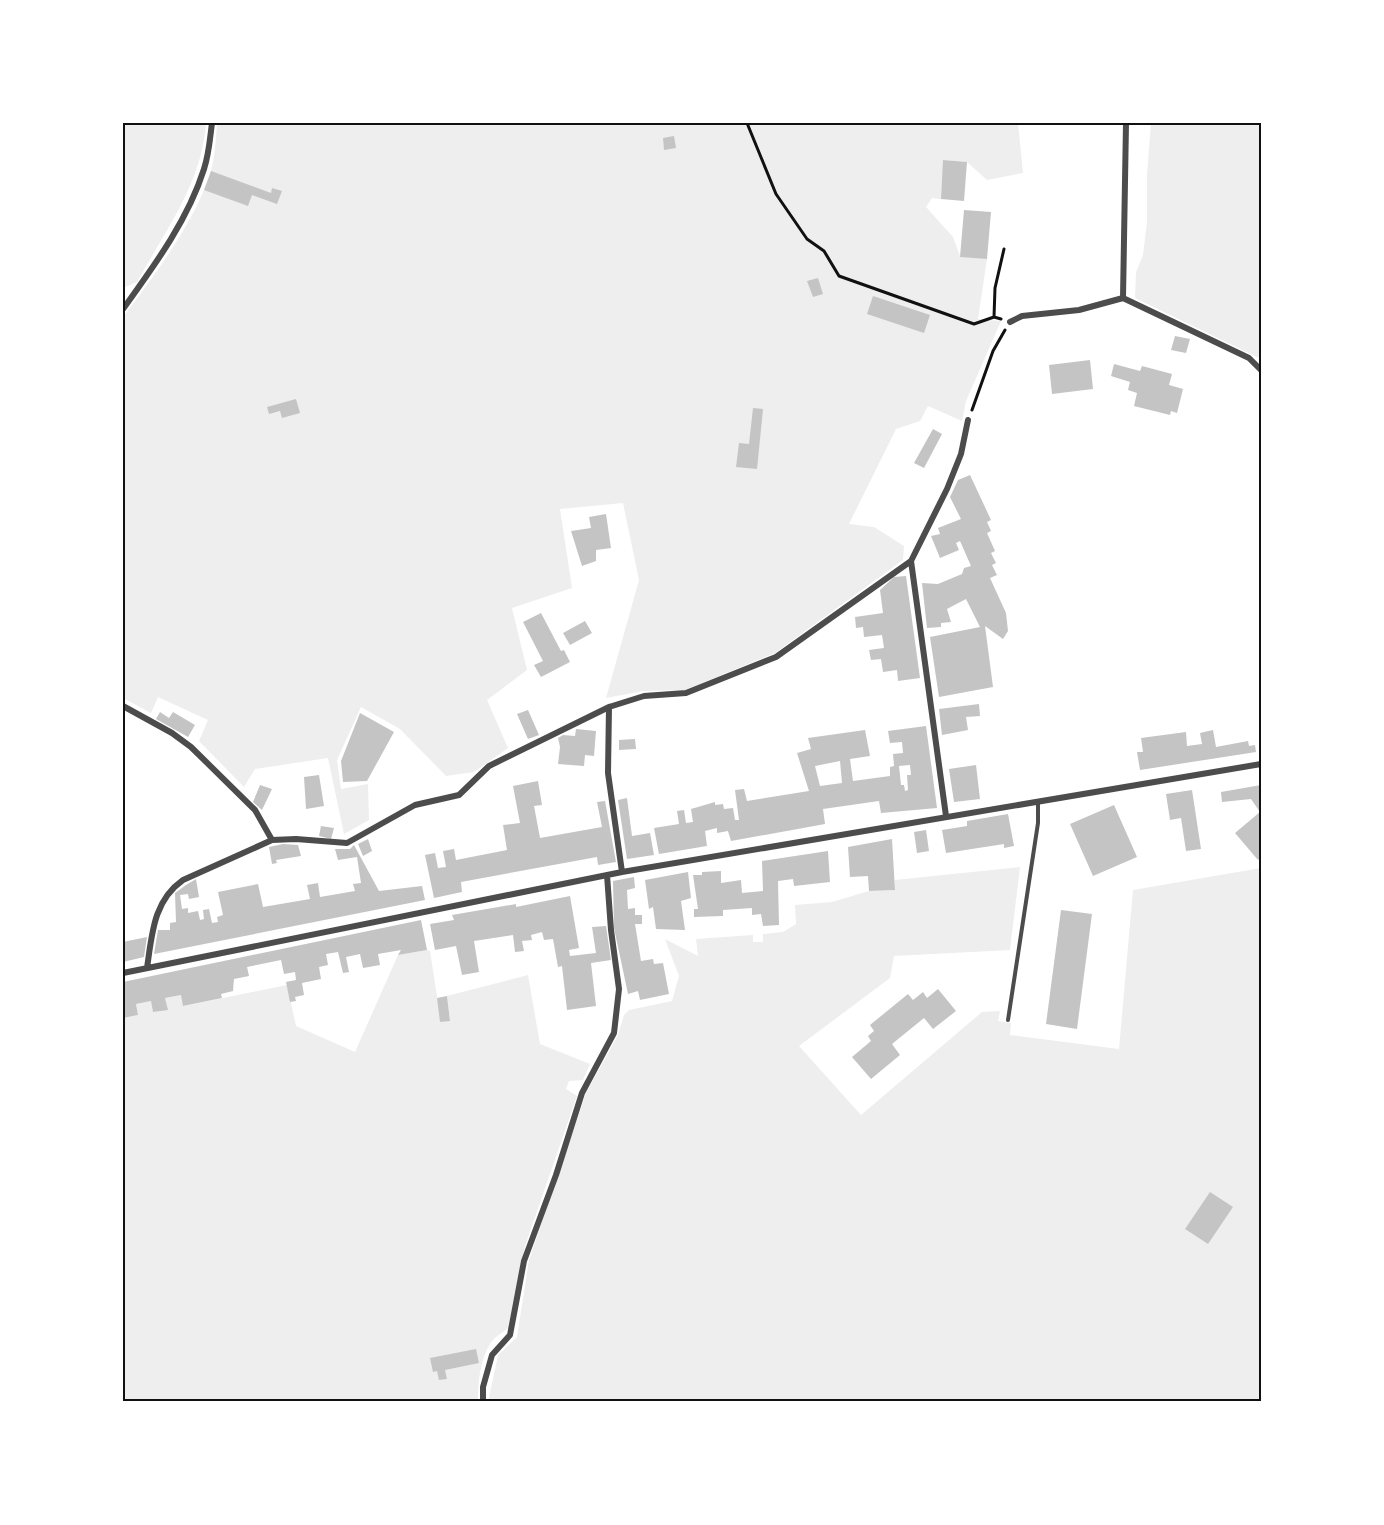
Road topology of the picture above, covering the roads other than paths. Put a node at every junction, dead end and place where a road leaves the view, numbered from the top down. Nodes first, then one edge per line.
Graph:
1 (212, 123) edge
2 (1126, 123) edge
3 (1123, 298) junction
4 (123, 309) edge
5 (1010, 322) road end
6 (1261, 370) edge
7 (968, 420) road end
8 (910, 561) junction
9 (123, 706) edge
10 (609, 708) junction
11 (1261, 764) edge
12 (1038, 800) junction
13 (946, 816) junction
14 (272, 840) junction
15 (622, 872) junction
16 (607, 875) junction
17 (147, 968) junction
18 (123, 973) edge
19 (1008, 1020) dead end
20 (483, 1402) edge

1 - 4 street
2 - 3 street
3 - 5 street
3 - 6 street
7 - 8 street
8 - 10 street
8 - 13 street
9 - 14 street
10 - 14 street
10 - 15 street
11 - 12 street
12 - 13 street
12 - 19 lane
13 - 15 street
14 - 17 street
15 - 16 street
16 - 17 street
16 - 20 street
17 - 18 street

